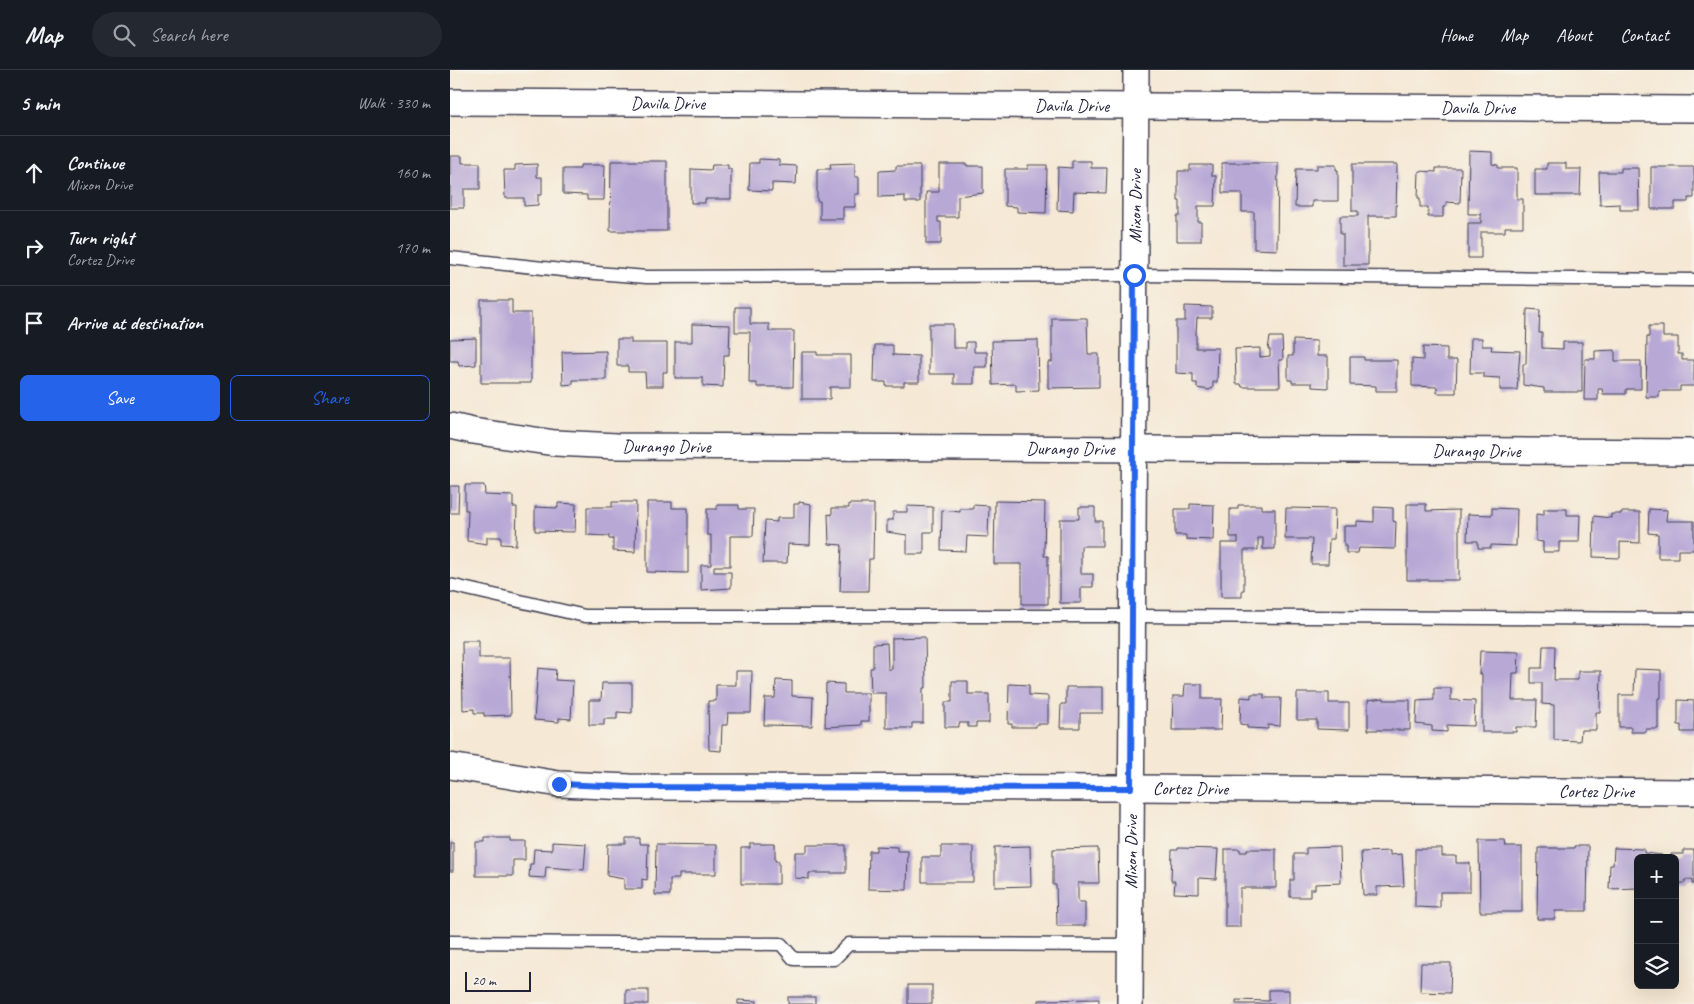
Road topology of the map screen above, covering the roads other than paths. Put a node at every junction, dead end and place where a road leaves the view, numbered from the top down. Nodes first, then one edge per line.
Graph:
1 (1136, 70) edge
2 (450, 102) edge
3 (1136, 106) junction
4 (1694, 109) edge
5 (450, 258) edge
6 (1134, 275) junction
7 (1694, 280) edge
8 (450, 426) edge
9 (1133, 449) junction
10 (1694, 452) edge
11 (450, 585) edge
12 (1132, 616) junction
13 (1694, 619) edge
14 (450, 766) edge
15 (1131, 788) junction
16 (1694, 792) edge
17 (450, 942) edge
18 (1130, 945) junction
19 (1130, 1004) edge

1 - 3 street, Mixon Drive
2 - 3 street, Davila Drive
3 - 4 street, Davila Drive
3 - 6 street, Mixon Drive
5 - 6 lane
6 - 7 lane
6 - 9 street, Mixon Drive
8 - 9 street, Durango Drive
9 - 10 street, Durango Drive
9 - 12 street, Mixon Drive
11 - 12 lane
12 - 13 lane
12 - 15 street, Mixon Drive
14 - 15 street, Cortez Drive
15 - 16 street, Cortez Drive
15 - 18 street, Mixon Drive
17 - 18 lane
18 - 19 street, Mixon Drive

